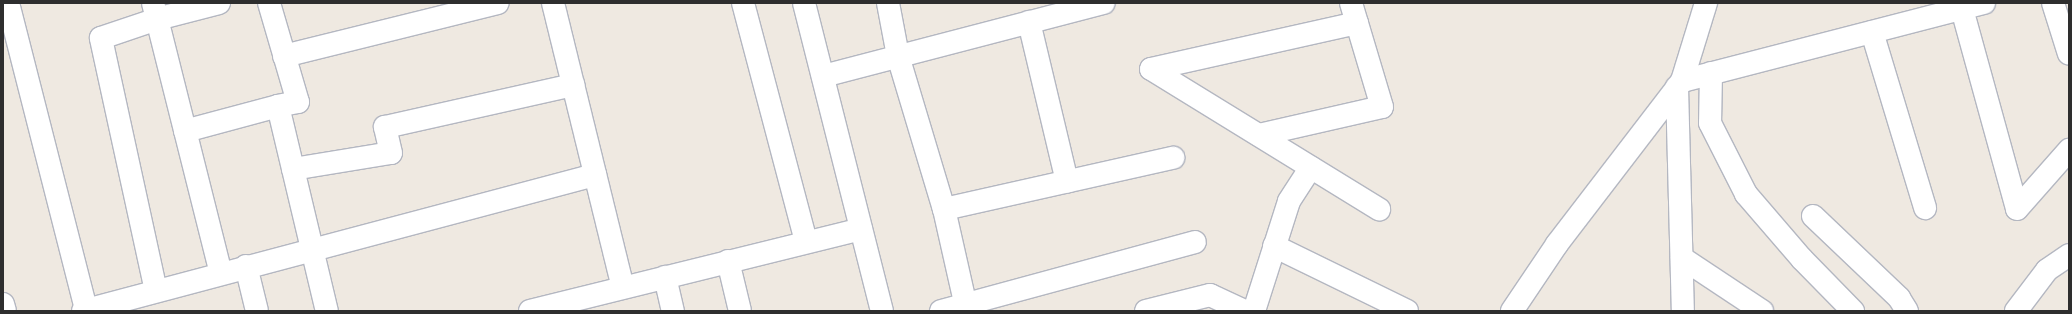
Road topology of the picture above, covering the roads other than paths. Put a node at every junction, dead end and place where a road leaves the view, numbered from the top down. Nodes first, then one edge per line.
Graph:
1 (8, 3) edge
2 (219, 3) edge
3 (269, 3) edge
4 (498, 3) edge
5 (553, 3) edge
6 (743, 3) edge
7 (804, 3) edge
8 (888, 3) edge
9 (1104, 3) edge
10 (1706, 3) edge
11 (1984, 3) edge
12 (2053, 3) edge
13 (454, 8) edge
14 (1962, 8) junction
15 (155, 11) edge
16 (1354, 13) edge
17 (1029, 22) junction
18 (1872, 32) junction
19 (2069, 54) edge
20 (284, 56) junction
21 (898, 56) junction
22 (1711, 73) junction
23 (823, 76) junction
24 (1680, 84) junction
25 (573, 85) junction
26 (278, 106) junction
27 (185, 131) junction
28 (1259, 135) junction
29 (2069, 150) edge
30 (1173, 158) dead end
31 (1311, 167) junction
32 (293, 170) junction
33 (594, 175) junction
34 (1067, 182) junction
35 (1925, 208) dead end
36 (944, 209) junction
37 (1379, 209) dead end
38 (1813, 216) dead end
39 (861, 229) junction
40 (806, 242) junction
41 (1196, 242) dead end
42 (1274, 246) junction
43 (313, 250) junction
44 (2069, 255) edge
45 (1682, 258) junction
46 (728, 261) junction
47 (246, 266) junction
48 (221, 274) junction
49 (665, 277) junction
50 (622, 288) junction
51 (144, 299) edge
52 (3, 304) edge
53 (966, 308) edge
54 (5, 311) edge
55 (85, 311) edge
56 (257, 311) edge
57 (328, 311) edge
58 (532, 311) edge
59 (673, 311) edge
60 (740, 311) edge
61 (882, 311) edge
62 (941, 311) edge
63 (1146, 311) edge
64 (1245, 311) edge
65 (1254, 311) edge
66 (1407, 311) edge
67 (1512, 311) edge
68 (1683, 311) edge
69 (1762, 311) edge
70 (1853, 311) edge
71 (1907, 311) edge
72 (2016, 311) edge

1 - 55 street
2 - 15 street
3 - 20 street
4 - 13 street
5 - 25 street
6 - 40 street
7 - 23 street
8 - 21 street
9 - 17 street
10 - 24 street
11 - 14 street
12 - 19 street
13 - 20 street
14 - 18 street
14 - 29 street
15 - 27 street
15 - 51 street
16 - 28 street
16 - 28 street
17 - 21 street
17 - 34 street
18 - 22 street
18 - 35 street
20 - 26 street
21 - 23 street
21 - 36 street
22 - 24 street
22 - 70 street
23 - 39 street
24 - 45 street
24 - 67 street
25 - 32 street
25 - 33 street
26 - 27 street
26 - 32 street
27 - 48 street
28 - 31 street
30 - 34 street
31 - 37 street
31 - 42 street
32 - 43 street
33 - 43 street
33 - 50 street
34 - 36 street
36 - 53 street
38 - 71 street
39 - 40 street
39 - 61 street
40 - 46 street
41 - 53 street
42 - 65 street
42 - 66 street
43 - 47 street
43 - 57 street
44 - 72 street
45 - 68 street
45 - 69 street
46 - 49 street
46 - 60 street
47 - 48 street
47 - 56 street
48 - 51 street
49 - 50 street
49 - 59 street
50 - 58 street
51 - 55 street
52 - 54 street
53 - 62 street
63 - 64 street

